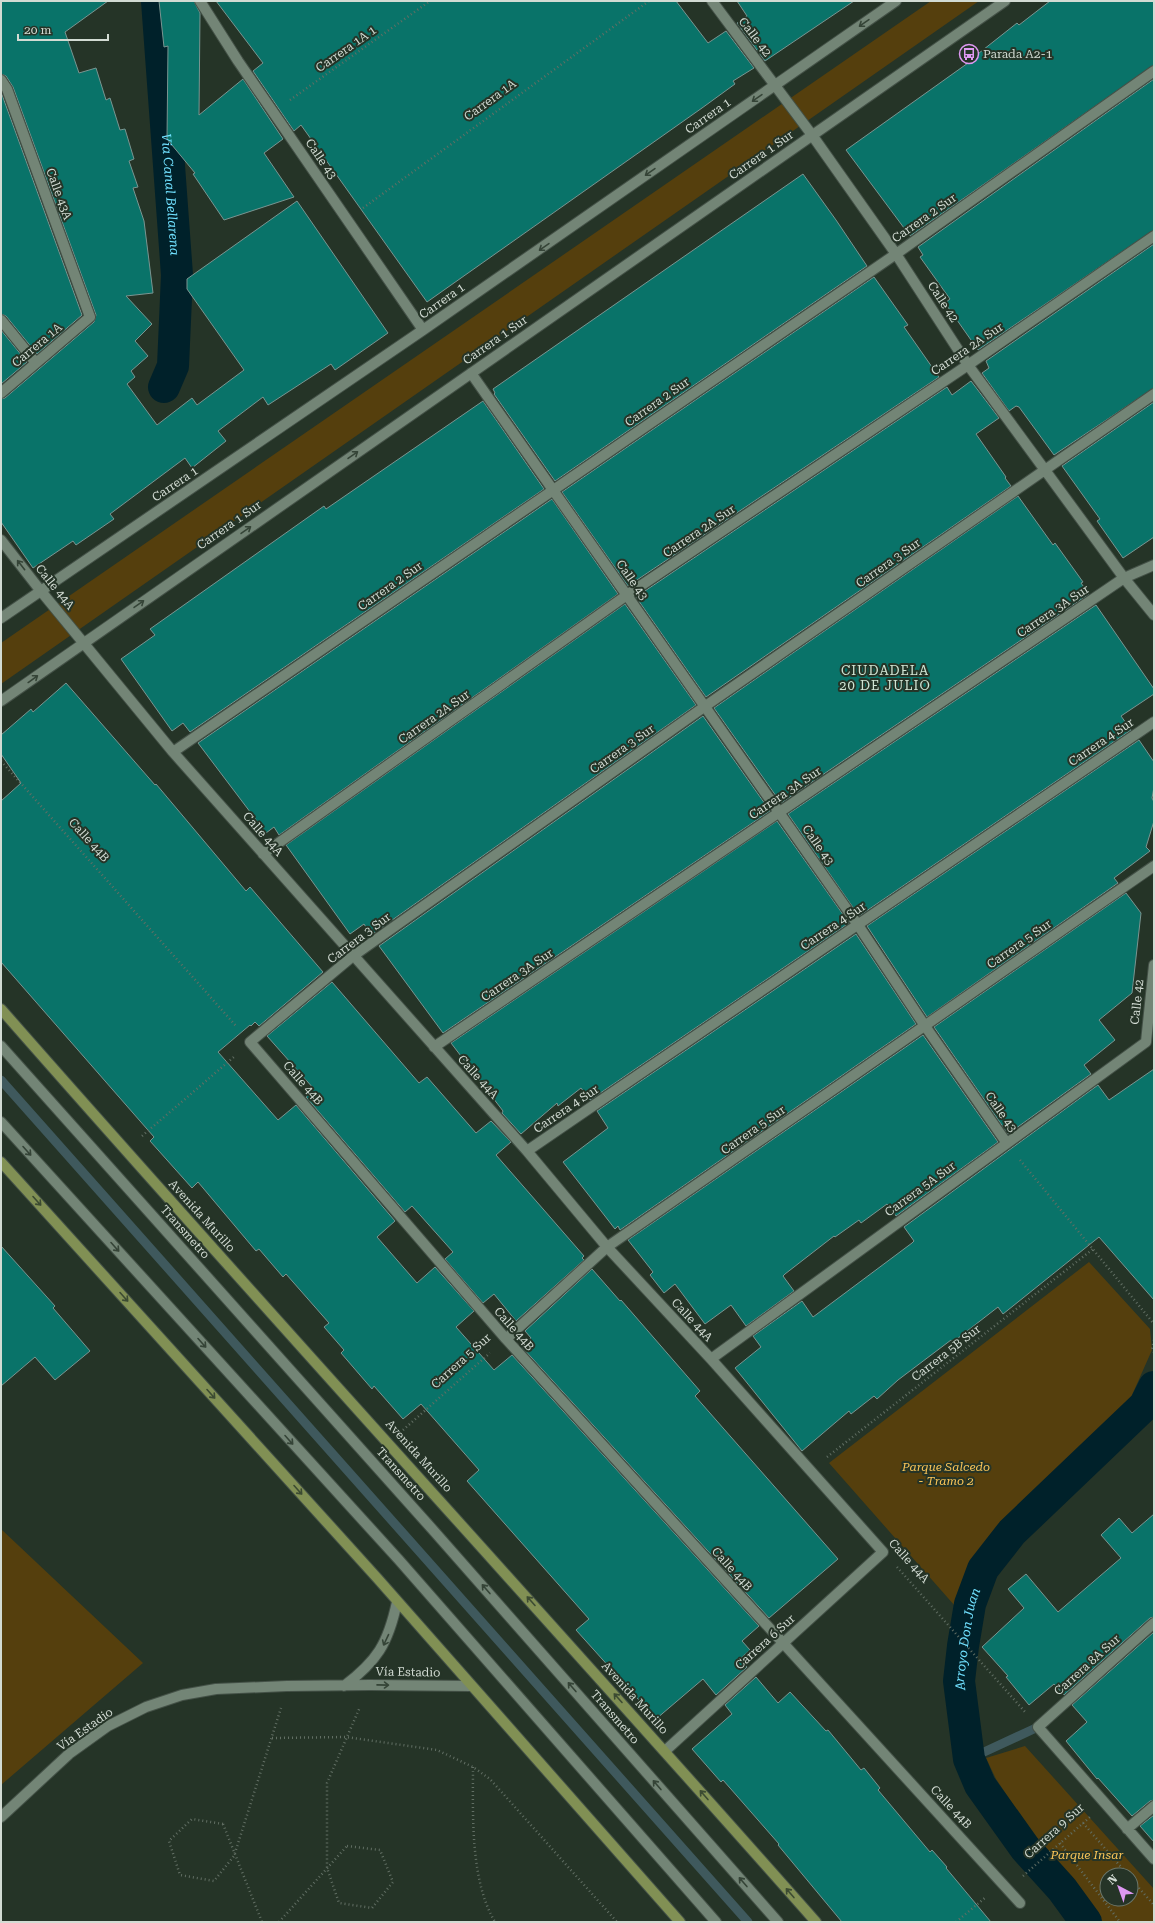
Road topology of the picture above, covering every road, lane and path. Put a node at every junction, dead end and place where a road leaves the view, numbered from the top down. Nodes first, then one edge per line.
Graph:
1 (200, 1) edge
2 (430, 1) edge
3 (649, 1) edge
4 (712, 1) edge
5 (896, 1) edge
6 (1005, 1) edge
7 (1154, 71) edge
8 (1, 80) edge
9 (775, 85) junction
10 (273, 112) junction
11 (812, 135) junction
12 (347, 220) junction
13 (1154, 236) edge
14 (896, 254) junction
15 (90, 317) joint
16 (1, 320) edge
17 (423, 330) junction
18 (36, 363) junction
19 (968, 365) junction
20 (471, 373) junction
21 (1, 393) edge
22 (1154, 394) edge
23 (1044, 469) junction
24 (552, 490) junction
25 (1, 540) edge
26 (1154, 565) edge
27 (1124, 578) junction
28 (40, 590) junction
29 (627, 595) junction
30 (1154, 615) edge
31 (1, 618) edge
32 (84, 642) junction
33 (1, 701) edge
34 (704, 707) junction
35 (1154, 722) edge
36 (173, 752) junction
37 (1, 761) edge
38 (779, 813) junction
39 (263, 854) junction
40 (1154, 866) edge
41 (858, 925) junction
42 (353, 956) junction
43 (1154, 965) edge
44 (1, 1009) edge
45 (925, 1026) junction
46 (250, 1042) junction
47 (1146, 1042) joint
48 (1, 1046) edge
49 (434, 1047) junction
50 (1, 1122) edge
51 (1006, 1142) junction
52 (125, 1151) junction
53 (527, 1151) junction
54 (1, 1162) edge
55 (607, 1247) junction
56 (1093, 1249) junction
57 (1154, 1324) edge
58 (506, 1339) junction
59 (1154, 1340) edge
60 (1153, 1351) edge
61 (711, 1359) junction
62 (389, 1443) junction
63 (809, 1471) junction
64 (883, 1552) junction
65 (397, 1602) junction
66 (1154, 1623) edge
67 (783, 1644) junction
68 (370, 1684) junction
69 (287, 1686) junction
70 (344, 1686) junction
71 (471, 1686) junction
72 (1038, 1727) junction
73 (346, 1737) junction
74 (272, 1738) junction
75 (665, 1751) junction
76 (473, 1767) junction
77 (1105, 1804) junction
78 (1154, 1806) edge
79 (1, 1817) edge
80 (1083, 1824) junction
81 (1127, 1829) junction
82 (1060, 1843) junction
83 (1154, 1859) edge
84 (1121, 1867) edge
85 (1020, 1879) dead end
86 (1139, 1888) edge
87 (1020, 1903) dead end
88 (1154, 1905) edge
89 (262, 1922) edge
90 (279, 1922) edge
91 (495, 1922) edge
92 (616, 1922) edge
93 (680, 1922) edge
94 (716, 1922) edge
95 (778, 1922) edge
96 (816, 1922) edge
97 (1120, 1922) edge

1 - 10 street, Calle 43
2 - 10 path, Carrera 1A 1
3 - 12 path, Carrera 1A
4 - 9 street, Calle 42
5 -> 9 street, Carrera 1
6 - 11 street, Carrera 1 Sur
7 - 14 street, Carrera 2 Sur
8 - 15 street, Calle 43A
9 - 11 street, Calle 42
9 -> 17 street, Carrera 1
10 - 12 street, Calle 43
11 - 14 street, Calle 42
11 - 20 street, Carrera 1 Sur
12 - 17 street, Calle 43
13 - 19 street, Carrera 2A Sur
14 - 19 street, Calle 42
14 - 24 street, Carrera 2 Sur
15 - 18 street, Carrera 1A
16 - 18 street
17 - 28 street, Carrera 1
18 - 21 street, Carrera 1A
19 - 23 street, Calle 42
19 - 29 street, Carrera 2A Sur
20 - 24 street, Calle 43
32 -> 20 street, Carrera 1 Sur
22 - 23 street, Carrera 3 Sur
23 - 27 street, Calle 42
23 - 34 street, Carrera 3 Sur
24 - 29 street, Calle 43
24 - 36 street, Carrera 2 Sur
28 -> 25 street, Calle 44A
26 - 27 street, Carrera 3A Sur
27 - 30 street, Calle 42
27 - 38 street, Carrera 3A Sur
28 - 31 street, Carrera 1
28 - 32 street, Calle 44A
29 - 34 street, Calle 43
29 - 39 street, Carrera 2A Sur
33 -> 32 street, Carrera 1 Sur
32 - 36 street, Calle 44A
34 - 38 street, Calle 43
34 - 42 street, Carrera 3 Sur
35 - 41 street, Carrera 4 Sur
36 - 39 street, Calle 44A
37 - 46 path, Calle 44B
38 - 41 street, Calle 43
38 - 49 street, Carrera 3A Sur
39 - 42 street, Calle 44A
40 - 45 street, Carrera 5 Sur
41 - 45 street, Calle 43
41 - 53 street, Carrera 4 Sur
42 - 46 street, Carrera 3 Sur
42 - 49 street, Calle 44A
43 - 47 street, Calle 42
44 - 52 main road, Avenida Murillo
45 - 51 street, Calle 43
45 - 55 street, Carrera 5 Sur
46 - 52 path
46 - 58 street, Calle 44B
47 - 51 street, Carrera 5A Sur
95 -> 48 street, Transmetro
49 - 53 street, Calle 44A
50 -> 94 street
51 - 56 path, Calle 43
51 - 61 street, Carrera 5A Sur
52 - 62 main road, Avenida Murillo
53 - 55 street, Calle 44A
54 -> 65 main road
55 - 58 street, Carrera 5 Sur
55 - 61 street, Calle 44A
56 - 57 path, Calle 43
56 - 63 path, Carrera 5B Sur
58 - 62 path, Carrera 5 Sur
58 - 67 street, Calle 44B
59 - 60 path
61 - 63 street, Calle 44A
75 -> 62 main road, Avenida Murillo
63 - 64 street, Calle 44A
64 - 67 street, Carrera 6 Sur
64 - 72 path, Calle 44A
65 -> 70 street, Vía Estadio
65 - 71 main road
66 - 72 street, Carrera 8A Sur
67 - 75 street, Carrera 6 Sur
67 - 87 street, Calle 44B
68 - 70 street, Vía Estadio
68 -> 71 street, Vía Estadio
68 - 73 path
69 - 70 street, Vía Estadio
69 - 74 path
69 - 79 street, Vía Estadio
71 - 93 main road
72 - 77 street
73 - 74 path
73 - 76 path
73 - 90 path, bridge
74 - 89 path, bridge
96 -> 75 main road, Avenida Murillo
76 - 91 path
76 - 92 path
77 - 80 path, Carrera 9 Sur
77 - 81 street
78 - 81 street
80 - 82 path, Carrera 9 Sur
80 - 84 path
81 - 83 street
82 - 85 path, Carrera 9 Sur
82 - 97 path
86 - 88 path

